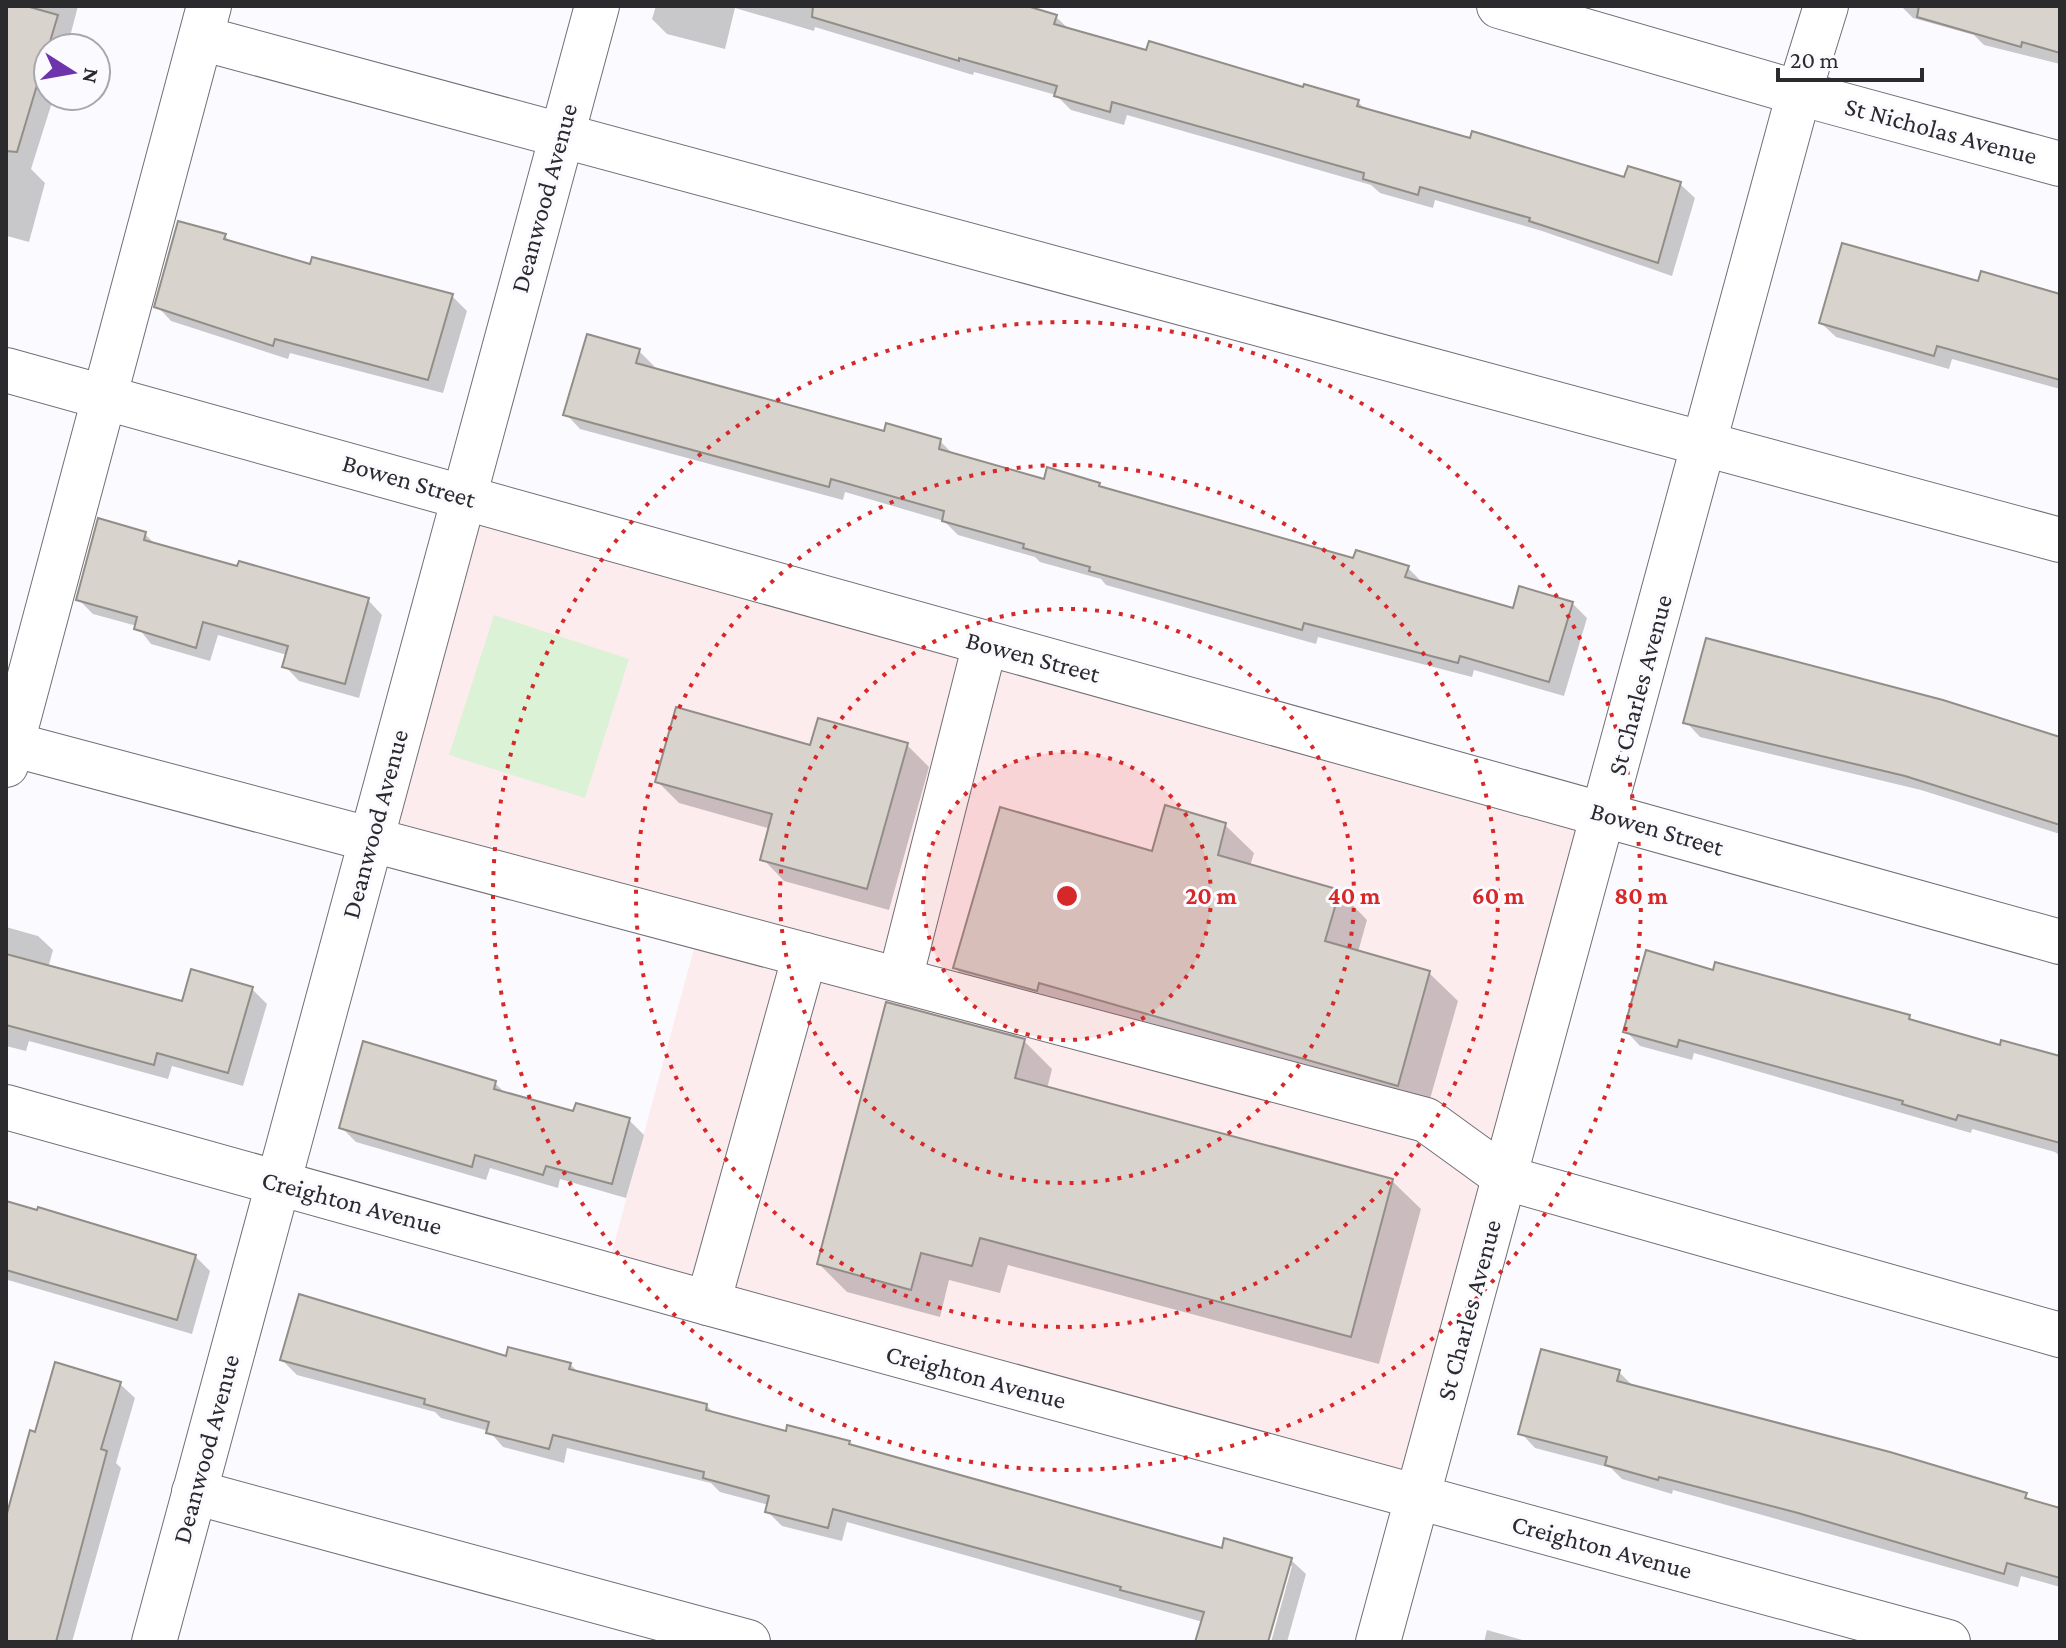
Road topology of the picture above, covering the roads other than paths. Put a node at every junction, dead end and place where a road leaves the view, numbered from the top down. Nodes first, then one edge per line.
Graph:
1 (597, 6) edge
2 (1499, 6) edge
3 (1826, 6) edge
4 (205, 22) edge
5 (1799, 93) junction
6 (560, 135) junction
7 (2060, 164) edge
8 (6, 370) edge
9 (103, 397) junction
10 (1704, 444) junction
11 (465, 496) junction
12 (2060, 540) edge
13 (985, 644) junction
14 (9, 754) edge
15 (1605, 815) junction
16 (372, 837) junction
17 (2060, 942) edge
18 (805, 955) junction
19 (900, 979) junction
20 (6, 1107) edge
21 (1506, 1178) junction
22 (278, 1183) junction
23 (708, 1303) junction
24 (2060, 1335) edge
25 (194, 1492) junction
26 (1418, 1496) junction
27 (154, 1642) edge
28 (748, 1642) edge
29 (1378, 1642) edge
30 (1948, 1642) edge

1 - 6 street, Deanwood Avenue
2 - 5 street, St Nicholas Avenue
3 - 5 street, St Charles Avenue
4 - 6 street
4 - 9 street
5 - 7 street, St Nicholas Avenue
5 - 10 street, St Charles Avenue
6 - 10 street
6 - 11 street, Deanwood Avenue
8 - 9 street, Bowen Street
9 - 11 street, Bowen Street
9 - 14 street
10 - 12 street
10 - 15 street, St Charles Avenue
11 - 13 street, Bowen Street
11 - 16 street, Deanwood Avenue
13 - 15 street, Bowen Street
13 - 19 street
14 - 16 street
15 - 17 street, Bowen Street
15 - 21 street, St Charles Avenue
16 - 18 street
16 - 22 street, Deanwood Avenue
18 - 19 street
18 - 23 street
19 - 21 street
20 - 22 street, Creighton Avenue
21 - 24 street
21 - 26 street, St Charles Avenue
22 - 23 street, Creighton Avenue
22 - 25 street, Deanwood Avenue
23 - 26 street, Creighton Avenue
25 - 27 street, Deanwood Avenue
25 - 28 street
26 - 29 street, St Charles Avenue
26 - 30 street, Creighton Avenue

